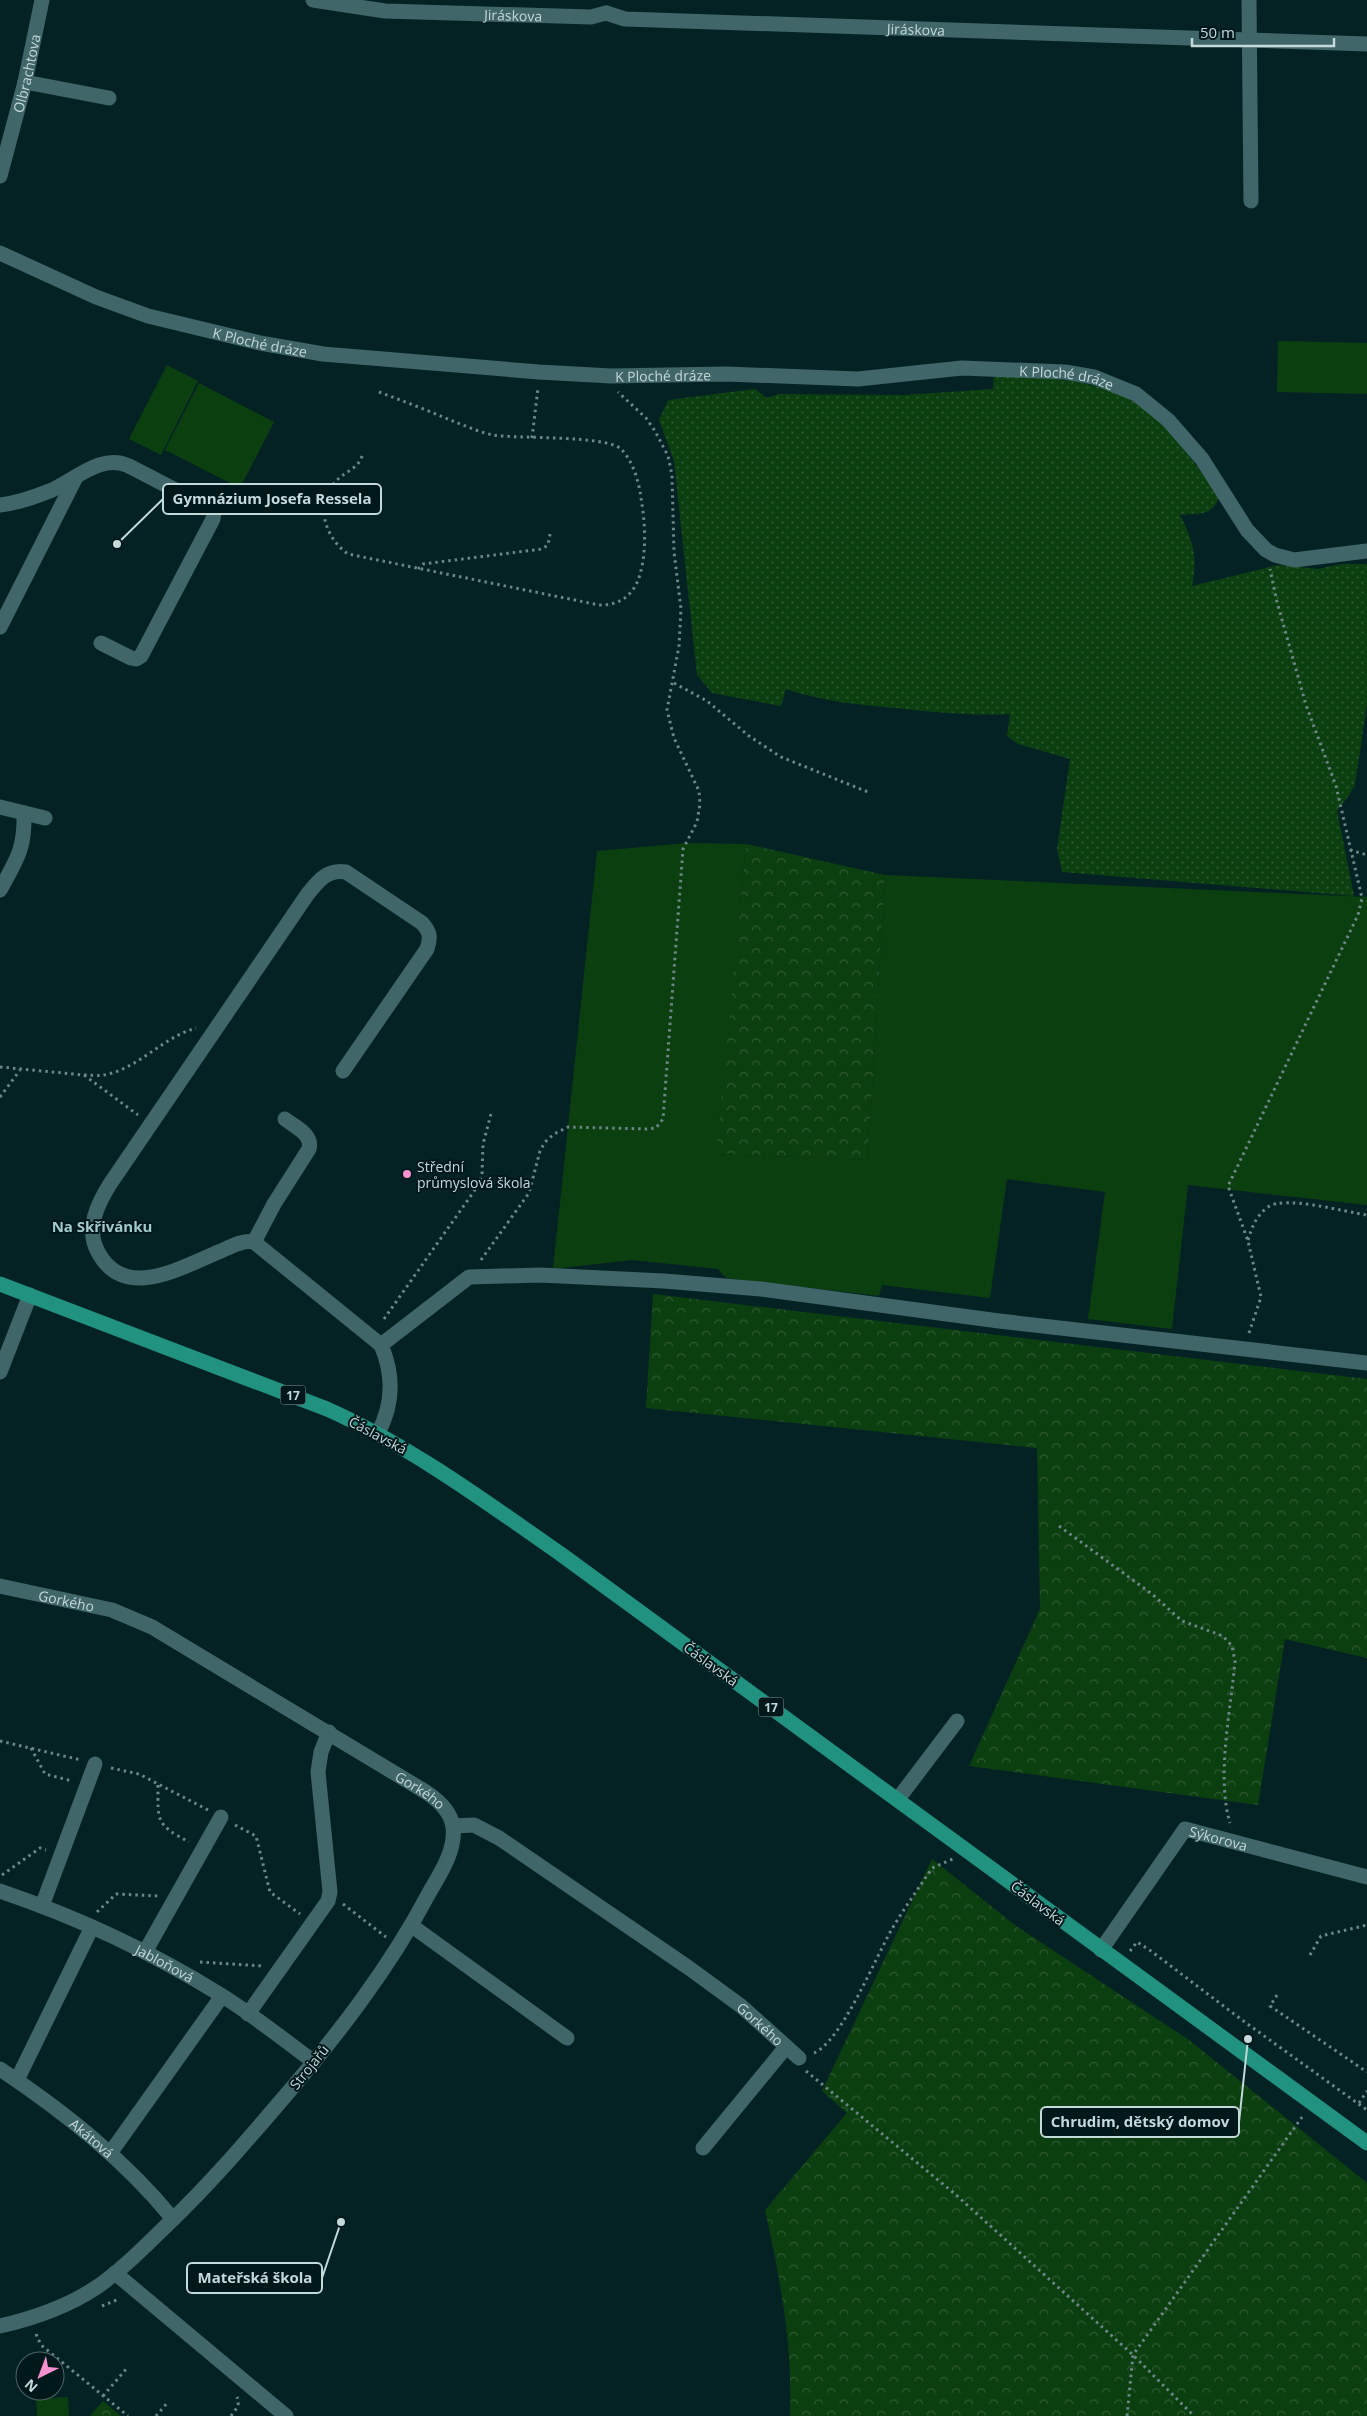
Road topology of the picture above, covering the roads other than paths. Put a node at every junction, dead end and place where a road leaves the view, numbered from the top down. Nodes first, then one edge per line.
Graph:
1 (42, 0) edge
2 (313, 0) edge
3 (1249, 0) edge
4 (608, 6) edge
5 (468, 7) edge
6 (1249, 39) junction
7 (1367, 44) edge
8 (25, 82) junction
9 (109, 98) dead end
10 (0, 176) edge
11 (1251, 201) dead end
12 (0, 253) edge
13 (76, 477) junction
14 (0, 505) edge
15 (1367, 552) edge
16 (0, 627) edge
17 (101, 643) dead end
18 (0, 807) edge
19 (24, 813) junction
20 (44, 818) dead end
21 (0, 890) edge
22 (344, 1071) dead end
23 (285, 1119) dead end
24 (254, 1242) junction
25 (0, 1284) edge
26 (30, 1295) junction
27 (377, 1341) junction
28 (1367, 1363) edge
29 (0, 1372) edge
30 (378, 1433) junction
31 (0, 1586) edge
32 (956, 1721) dead end
33 (329, 1732) junction
34 (95, 1764) road end
35 (898, 1799) junction
36 (221, 1817) road end
37 (453, 1826) junction
38 (1367, 1877) edge
39 (0, 1891) edge
40 (42, 1906) junction
41 (89, 1925) junction
42 (412, 1926) junction
43 (1101, 1950) junction
44 (145, 1952) junction
45 (222, 1996) junction
46 (248, 2014) junction
47 (567, 2038) dead end
48 (786, 2047) junction
49 (799, 2058) road end
50 (314, 2062) junction
51 (0, 2069) edge
52 (17, 2080) junction
53 (1367, 2143) edge
54 (703, 2148) dead end
55 (111, 2152) junction
56 (173, 2219) junction
57 (115, 2273) junction
58 (0, 2326) edge
59 (286, 2416) edge

1 - 8 street, Olbrachtova
2 - 5 street, Jiráskova
3 - 6 street
4 - 5 street, Jiráskova
4 - 6 street, Jiráskova
6 - 7 street, Jiráskova
6 - 11 street
8 - 9 street
8 - 10 street, Olbrachtova
12 - 15 street, K Ploché dráze
13 - 14 street
13 - 16 street
13 - 17 street
18 - 19 street
19 - 20 street
19 - 21 street
22 - 24 street
23 - 24 street
24 - 27 street
25 - 26 main road, Čáslavská / 17
26 - 29 street
26 - 30 main road, Čáslavská / 17
27 - 28 street
27 - 30 street
30 - 35 main road, Čáslavská / 17
31 - 33 street, Gorkého
32 - 35 street
33 - 37 street, Gorkého
33 - 46 street
34 - 40 street
35 - 43 main road, Čáslavská / 17
36 - 44 street
37 - 42 street, Strojařů
37 - 48 street, Gorkého
38 - 43 street, Sýkorova
39 - 40 street, Jabloňová
40 - 41 street, Jabloňová
41 - 44 street, Jabloňová
41 - 52 street
42 - 47 street
42 - 50 street, Strojařů
43 - 53 main road, Čáslavská / 17
44 - 45 street, Jabloňová
45 - 46 street, Jabloňová
45 - 55 street
46 - 50 street, Jabloňová
48 - 49 street, Gorkého
48 - 54 street
50 - 56 street, Strojařů
51 - 52 street, Akátová
52 - 55 street, Akátová
55 - 56 street, Akátová
56 - 57 street, Strojařů
57 - 58 street, Strojařů
57 - 59 street

